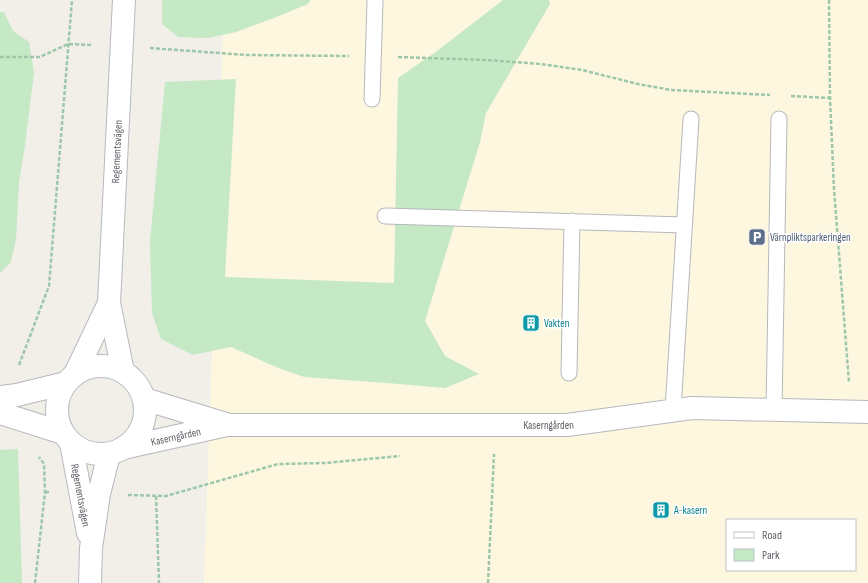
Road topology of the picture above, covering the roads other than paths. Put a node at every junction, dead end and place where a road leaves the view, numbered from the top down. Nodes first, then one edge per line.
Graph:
1 (124, 0) edge
2 (375, 0) edge
3 (372, 99) dead end
4 (691, 119) dead end
5 (780, 119) dead end
6 (385, 216) dead end
7 (572, 221) junction
8 (684, 225) junction
9 (109, 303) junction
10 (122, 372) junction
11 (569, 373) dead end
12 (71, 378) junction
13 (0, 397) edge
14 (144, 399) junction
15 (673, 410) junction
16 (774, 410) junction
17 (859, 412) edge
18 (0, 413) edge
19 (227, 425) junction
20 (67, 438) junction
21 (116, 451) junction
22 (91, 548) junction
23 (90, 583) edge

1 - 9 main road, Regementsvägen
2 - 3 lane
4 - 8 lane
5 - 16 lane
6 - 7 lane
7 - 8 lane
7 - 11 lane
8 - 15 lane
9 - 10 main road, Regementsvägen
9 - 12 main road, Regementsvägen
10 - 12 main road
10 - 14 main road
12 - 13 main road
12 - 20 main road
14 - 19 main road, Kaserngården
14 - 21 main road
15 - 16 main road, Kaserngården
15 - 19 main road, Kaserngården
16 - 17 main road, Kaserngården
18 - 20 main road
19 - 21 main road, Kaserngården
20 - 21 main road
20 - 22 main road, Regementsvägen
21 - 22 main road, Regementsvägen
22 - 23 main road, Regementsvägen

